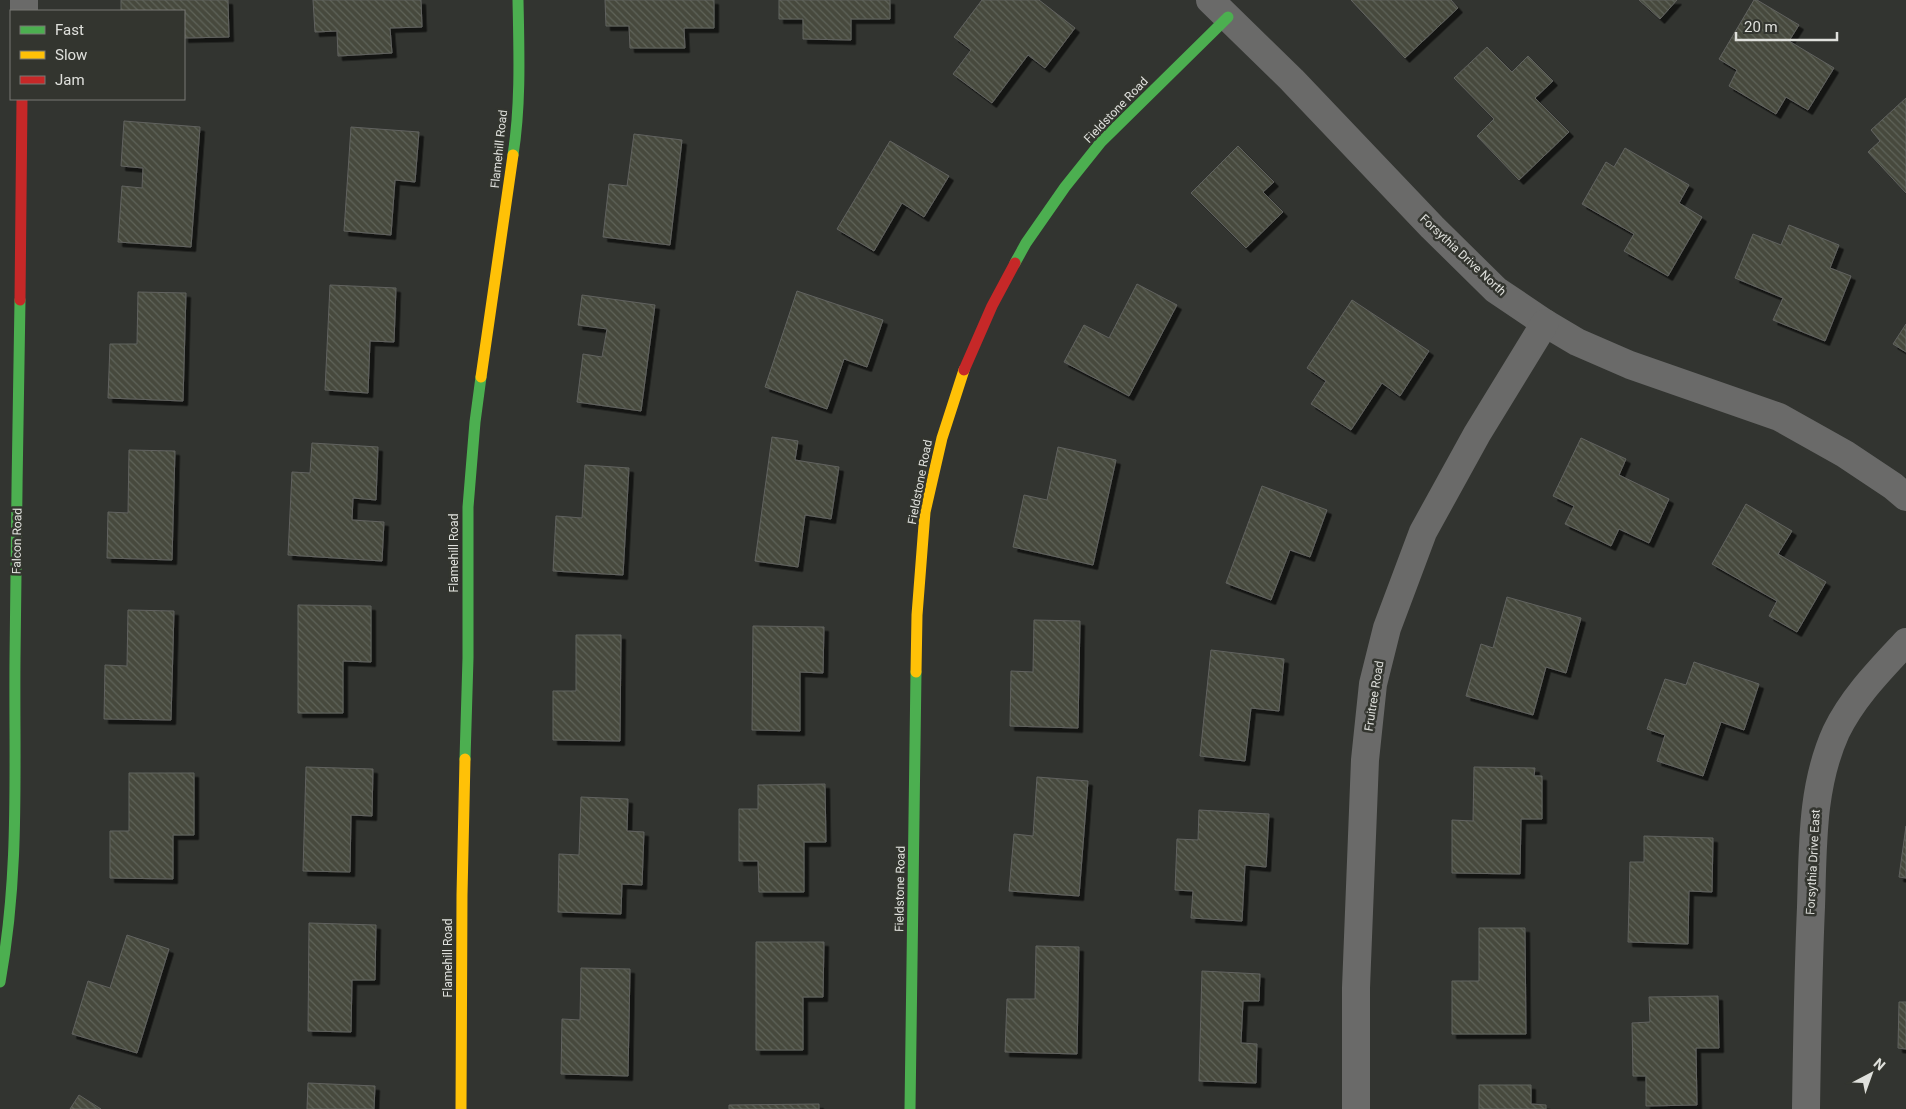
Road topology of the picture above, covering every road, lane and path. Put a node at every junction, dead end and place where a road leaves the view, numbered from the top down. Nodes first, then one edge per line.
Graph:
1 (518, 0) edge
2 (1219, 8) edge
3 (22, 100) edge
4 (1545, 323) junction
5 (1906, 498) edge
6 (1906, 642) edge
7 (0, 982) edge
8 (461, 1109) edge
9 (910, 1109) edge
10 (1356, 1109) edge
11 (1806, 1109) edge

1 - 8 street, Flamehill Road
2 - 4 street, Forsythia Drive North
2 - 9 street, Fieldstone Road
3 - 7 street, Falcon Road
4 - 5 street, Forsythia Drive North
4 - 10 street, Fruitree Road
6 - 11 street, Forsythia Drive East

